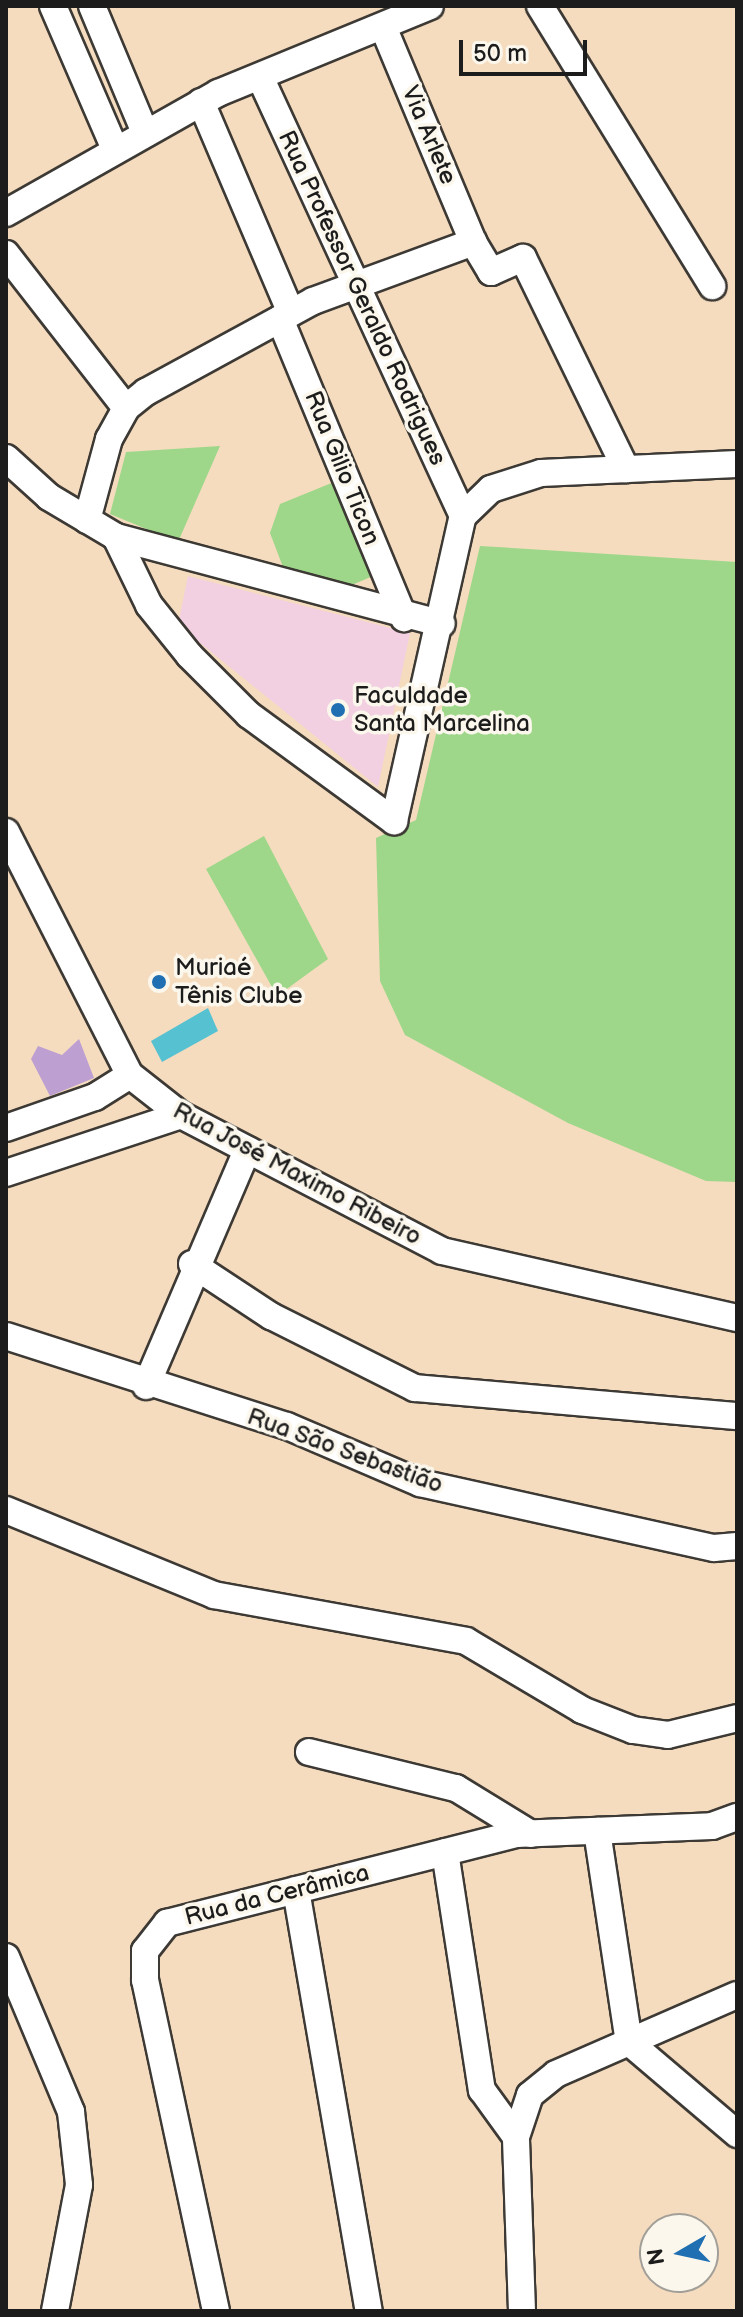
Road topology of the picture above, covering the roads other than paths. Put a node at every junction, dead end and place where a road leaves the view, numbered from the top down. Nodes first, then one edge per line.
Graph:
1 (53, 6) edge
2 (92, 6) edge
3 (430, 6) edge
4 (540, 6) edge
5 (384, 29) junction
6 (261, 79) junction
7 (201, 102) junction
8 (145, 133) junction
9 (115, 149) junction
10 (6, 213) edge
11 (473, 242) junction
12 (6, 254) edge
13 (352, 285) junction
14 (712, 286) dead end
15 (286, 316) junction
16 (126, 408) junction
17 (6, 458) edge
18 (737, 464) edge
19 (626, 469) junction
20 (463, 516) junction
21 (87, 520) junction
22 (116, 537) junction
23 (404, 618) junction
24 (442, 624) junction
25 (6, 832) edge
26 (130, 1075) junction
27 (181, 1115) junction
28 (6, 1128) edge
29 (247, 1150) junction
30 (6, 1173) edge
31 (192, 1264) junction
32 (737, 1318) edge
33 (6, 1336) edge
34 (146, 1386) junction
35 (737, 1416) edge
36 (6, 1510) edge
37 (737, 1546) edge
38 (737, 1718) edge
39 (309, 1752) dead end
40 (737, 1817) edge
41 (597, 1831) junction
42 (531, 1834) junction
43 (445, 1852) junction
44 (296, 1890) junction
45 (6, 1957) edge
46 (737, 1995) edge
47 (629, 2042) junction
48 (737, 2134) edge
49 (516, 2137) junction
50 (55, 2311) edge
51 (216, 2311) edge
52 (369, 2311) edge
53 (522, 2311) edge

1 - 9 street
2 - 8 street
3 - 5 street
4 - 14 street
5 - 6 street
5 - 11 street, Via Arlete
6 - 7 street
6 - 13 street, Rua Professor Geraldo Rodrigues
7 - 8 street
7 - 15 street, Rua Gilio Ticon
8 - 9 street
9 - 10 street
11 - 13 street
11 - 19 street, Via Arlete
12 - 16 street
13 - 15 street
13 - 20 street, Rua Professor Geraldo Rodrigues
15 - 16 street
15 - 23 street, Rua Gilio Ticon
16 - 21 street
17 - 21 street
18 - 19 street
19 - 20 street
20 - 24 street
21 - 22 street
22 - 23 street
22 - 24 street
23 - 24 street
25 - 26 street, Rua José Maximo Ribeiro
26 - 27 street, Rua José Maximo Ribeiro
26 - 28 street
27 - 29 street, Rua José Maximo Ribeiro
27 - 30 street
29 - 31 street
29 - 32 street, Rua José Maximo Ribeiro
31 - 34 street
31 - 35 street
33 - 34 street, Rua São Sebastião
34 - 37 street, Rua São Sebastião
36 - 38 street
39 - 42 street
40 - 41 street, Rua da Cerâmica
41 - 42 street, Rua da Cerâmica
41 - 47 street
42 - 43 street, Rua da Cerâmica
43 - 44 street, Rua da Cerâmica
43 - 49 street
44 - 51 street, Rua da Cerâmica
44 - 52 street
45 - 50 street
46 - 47 street
47 - 48 street
47 - 49 street
49 - 53 street

